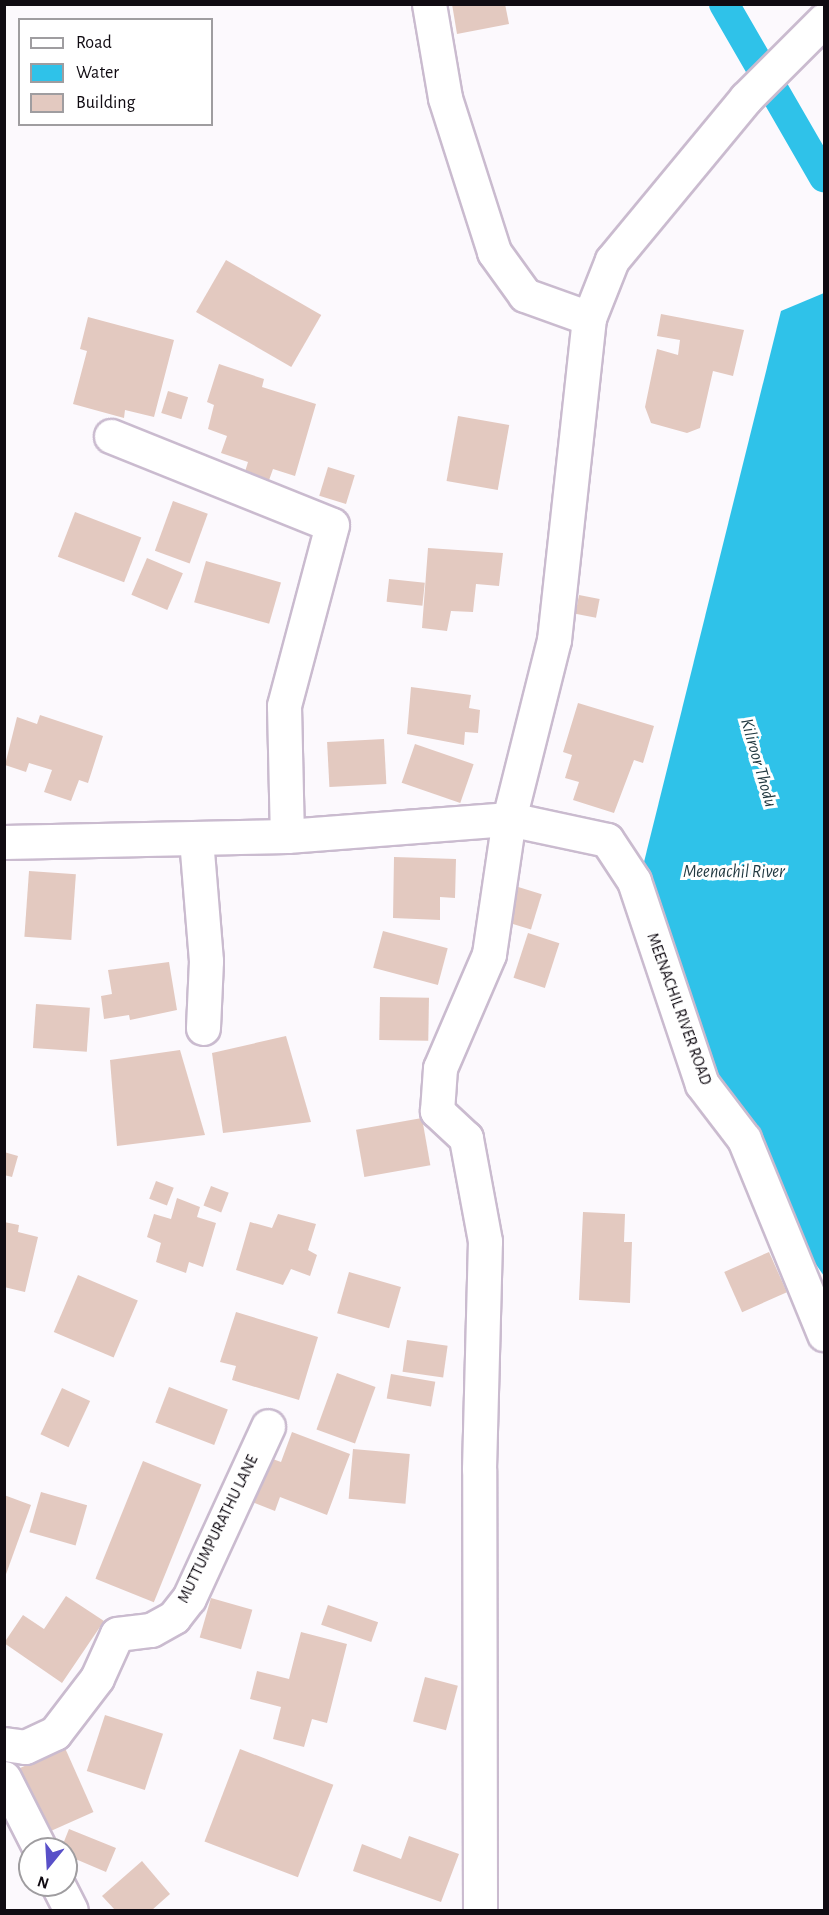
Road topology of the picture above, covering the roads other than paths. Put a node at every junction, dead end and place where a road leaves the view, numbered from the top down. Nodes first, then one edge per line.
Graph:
1 (429, 4) edge
2 (825, 20) edge
3 (590, 318) junction
4 (111, 436) dead end
5 (508, 819) junction
6 (287, 836) junction
7 (196, 839) junction
8 (4, 842) edge
9 (203, 1028) dead end
10 (825, 1334) edge
11 (268, 1426) dead end
12 (4, 1744) edge
13 (4, 1778) edge
14 (34, 1837) edge
15 (64, 1897) edge
16 (71, 1911) edge
17 (480, 1911) edge

1 - 3 street
2 - 3 street
3 - 5 street
4 - 6 street
5 - 6 street, MEENACHIL RIVER ROAD
5 - 10 street, MEENACHIL RIVER ROAD
5 - 17 street
6 - 7 street, MEENACHIL RIVER ROAD
7 - 8 street, MEENACHIL RIVER ROAD
7 - 9 street
11 - 12 street, MUTTUMPURATHU LANE
13 - 14 street
15 - 16 street

